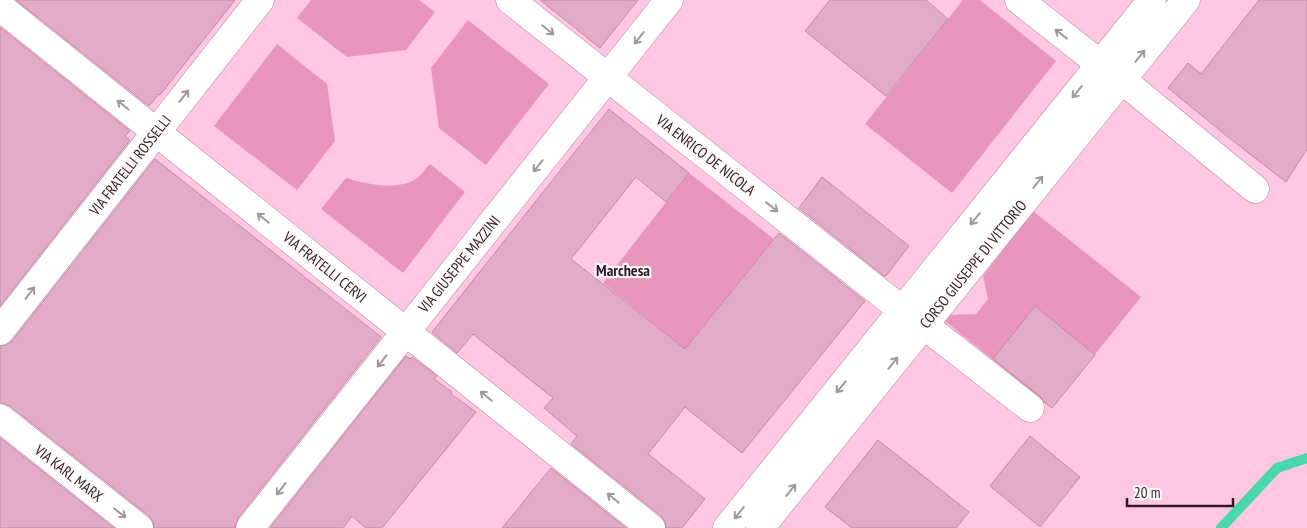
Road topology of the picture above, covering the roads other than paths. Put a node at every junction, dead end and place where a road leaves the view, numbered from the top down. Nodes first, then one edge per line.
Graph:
1 (260, 0) edge
2 (510, 0) edge
3 (669, 0) edge
4 (1018, 0) edge
5 (1152, 0) edge
6 (1186, 0) edge
7 (0, 7) edge
8 (1110, 72) junction
9 (608, 78) junction
10 (156, 132) junction
11 (1255, 189) dead end
12 (913, 317) junction
13 (0, 331) edge
14 (406, 332) junction
15 (1030, 408) dead end
16 (0, 418) edge
17 (139, 528) edge
18 (250, 528) edge
19 (651, 528) edge
20 (727, 528) edge
21 (760, 528) edge

10 -> 1 street, VIA FRATELLI ROSSELLI
2 -> 9 street, VIA ENRICO DE NICOLA
3 -> 9 street, VIA GIUSEPPE MAZZINI
8 -> 4 street
5 - 8 street, CORSO GIUSEPPE DI VITTORIO
8 -> 6 street, CORSO GIUSEPPE DI VITTORIO
10 -> 7 street, VIA FRATELLI CERVI
8 - 11 street
8 - 12 street, CORSO GIUSEPPE DI VITTORIO
9 -> 12 street, VIA ENRICO DE NICOLA
9 -> 14 street, VIA GIUSEPPE MAZZINI
13 -> 10 street, VIA FRATELLI ROSSELLI
14 -> 10 street, VIA FRATELLI CERVI
12 - 15 street, VIA ENRICO DE NICOLA
12 -> 20 street, CORSO GIUSEPPE DI VITTORIO
21 -> 12 street, CORSO GIUSEPPE DI VITTORIO
14 -> 18 street, VIA GIUSEPPE MAZZINI
19 -> 14 street, VIA FRATELLI CERVI
16 -> 17 street, VIA KARL MARX

